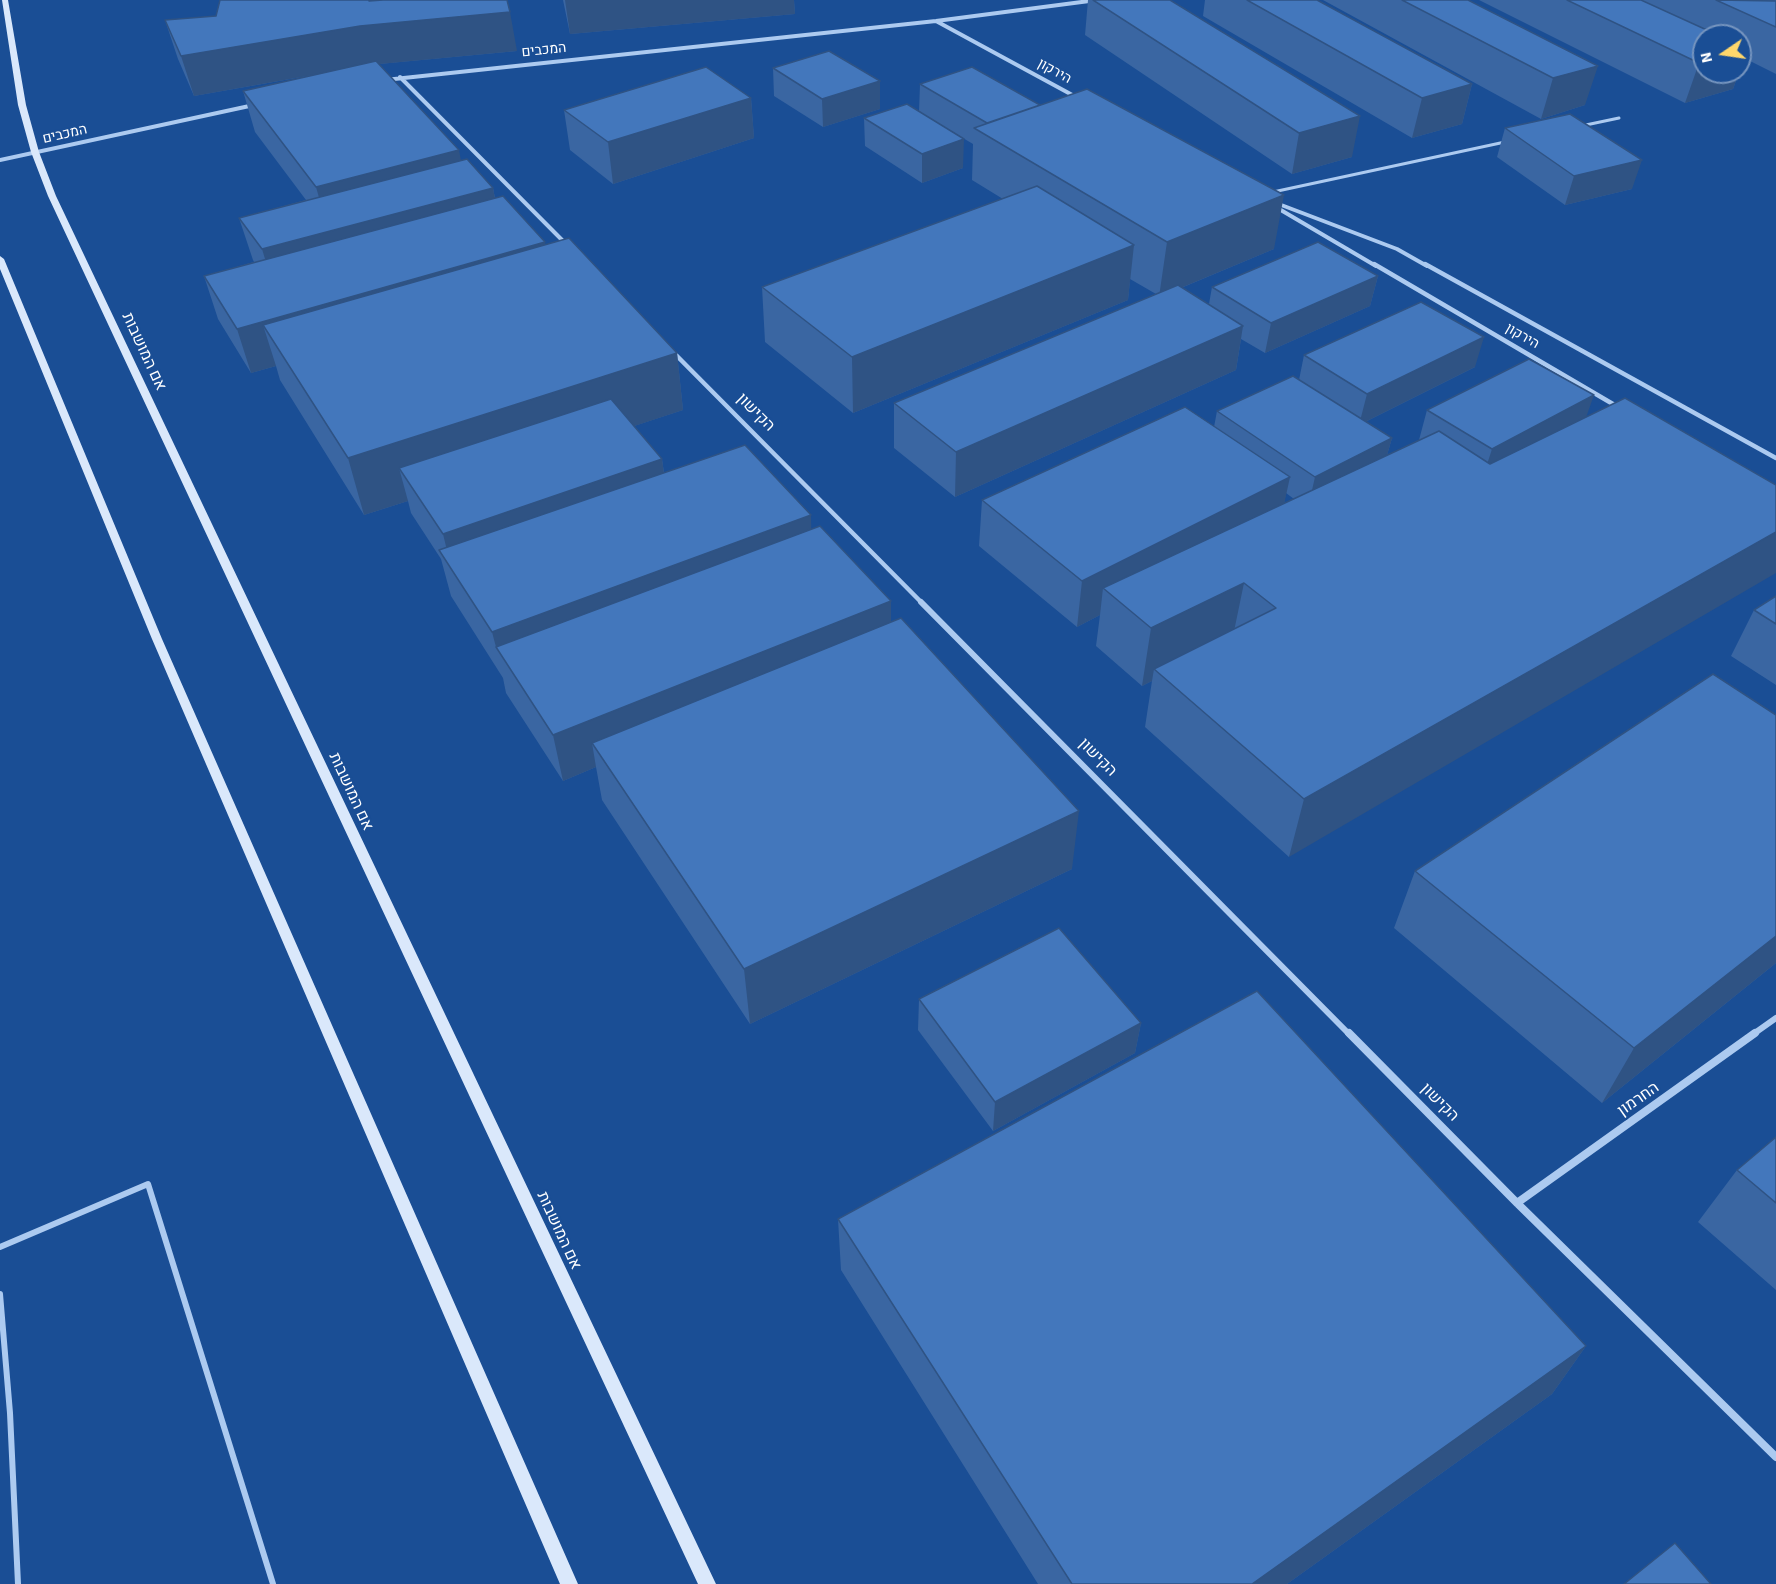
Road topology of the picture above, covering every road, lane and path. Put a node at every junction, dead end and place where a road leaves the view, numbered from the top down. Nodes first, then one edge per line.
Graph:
1 (5, 0) edge
2 (1097, 0) edge
3 (936, 21) junction
4 (400, 77) junction
5 (378, 81) edge
6 (1080, 100) edge
7 (255, 105) edge
8 (1619, 118) dead end
9 (1572, 128) edge
10 (1514, 141) edge
11 (35, 152) junction
12 (0, 160) edge
13 (1268, 193) edge
14 (576, 255) edge
15 (0, 259) edge
16 (669, 348) edge
17 (1623, 410) edge
18 (1776, 458) edge
19 (1776, 1018) edge
20 (1517, 1203) junction
21 (0, 1247) edge
22 (0, 1294) edge
23 (1776, 1457) edge
24 (18, 1584) edge
25 (273, 1584) edge
26 (569, 1584) edge
27 (707, 1584) edge

1 - 11 main road, אם המושבות
2 - 3 street, המכבים
3 - 4 street, המכבים
3 - 6 street, הירקון
4 - 5 street, המכבים
4 - 14 street
7 - 11 street, המכבים
8 - 9 lane
10 - 13 lane
11 - 12 street, המכבים
11 - 27 main road, אם המושבות
15 - 26 main road
16 - 20 street, הקישון
17 - 18 street, הירקון
19 - 20 street, החרמון
20 - 23 street, הקישון
21 - 25 lane
22 - 24 lane

